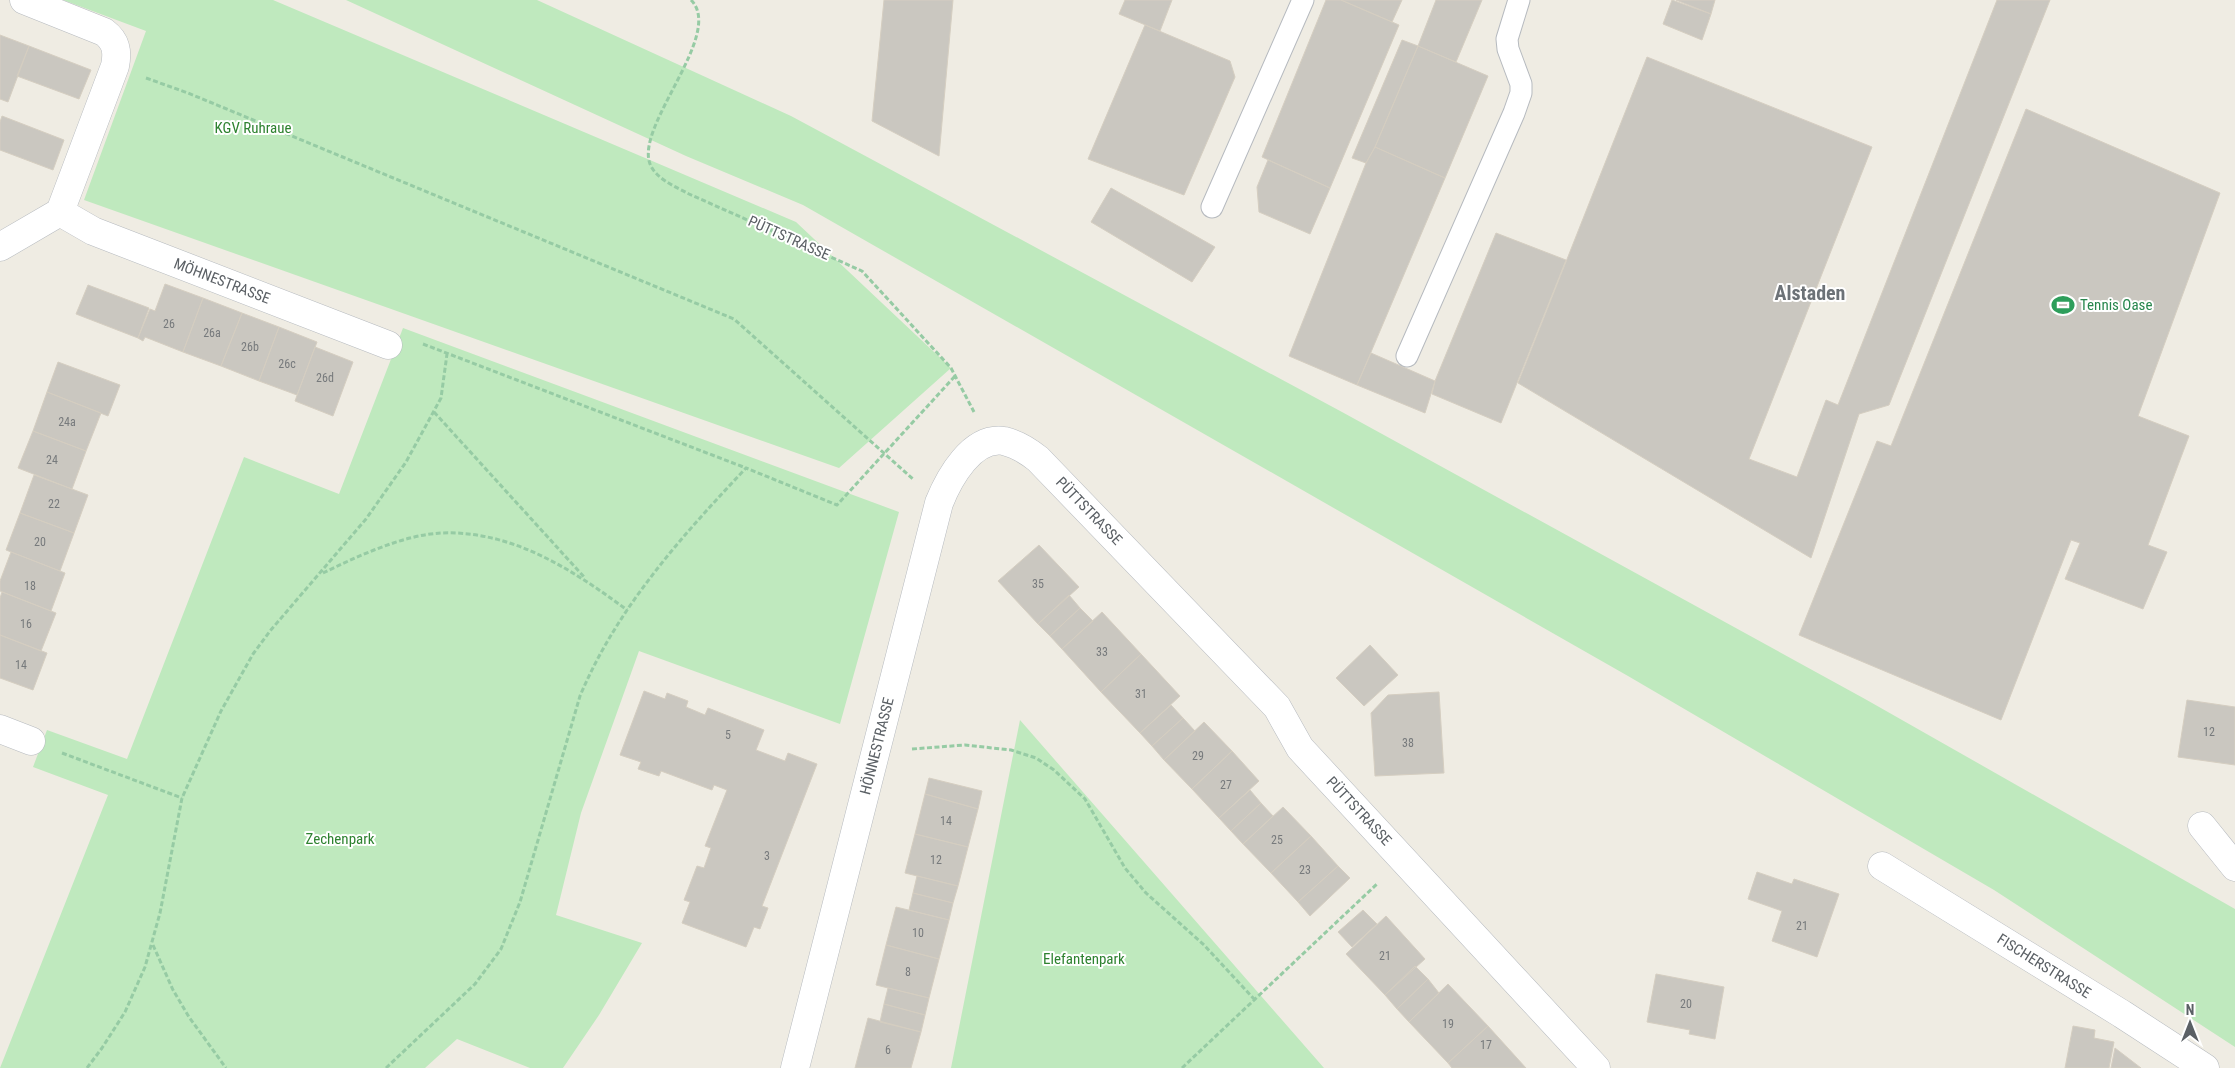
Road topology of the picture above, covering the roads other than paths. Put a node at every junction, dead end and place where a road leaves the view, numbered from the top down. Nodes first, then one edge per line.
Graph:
1 (24, 0) edge
2 (1303, 0) edge
3 (1519, 0) edge
4 (1212, 207) dead end
5 (60, 212) junction
6 (0, 247) edge
7 (388, 345) road end
8 (1407, 356) dead end
9 (990, 441) joint
10 (0, 729) edge
11 (31, 741) road end
12 (2202, 826) dead end
13 (1882, 866) dead end
14 (2235, 868) edge
15 (795, 1068) edge
16 (1596, 1068) edge
17 (2205, 1068) edge

1 - 5 street
2 - 4 lane
3 - 8 lane
5 - 6 street
5 - 7 street, MÖHNESTRASSE
9 - 15 street, HÖNNESTRASSE
9 - 16 street, PÜTTSTRASSE
10 - 11 street
12 - 14 street
13 - 17 street, FISCHERSTRASSE

